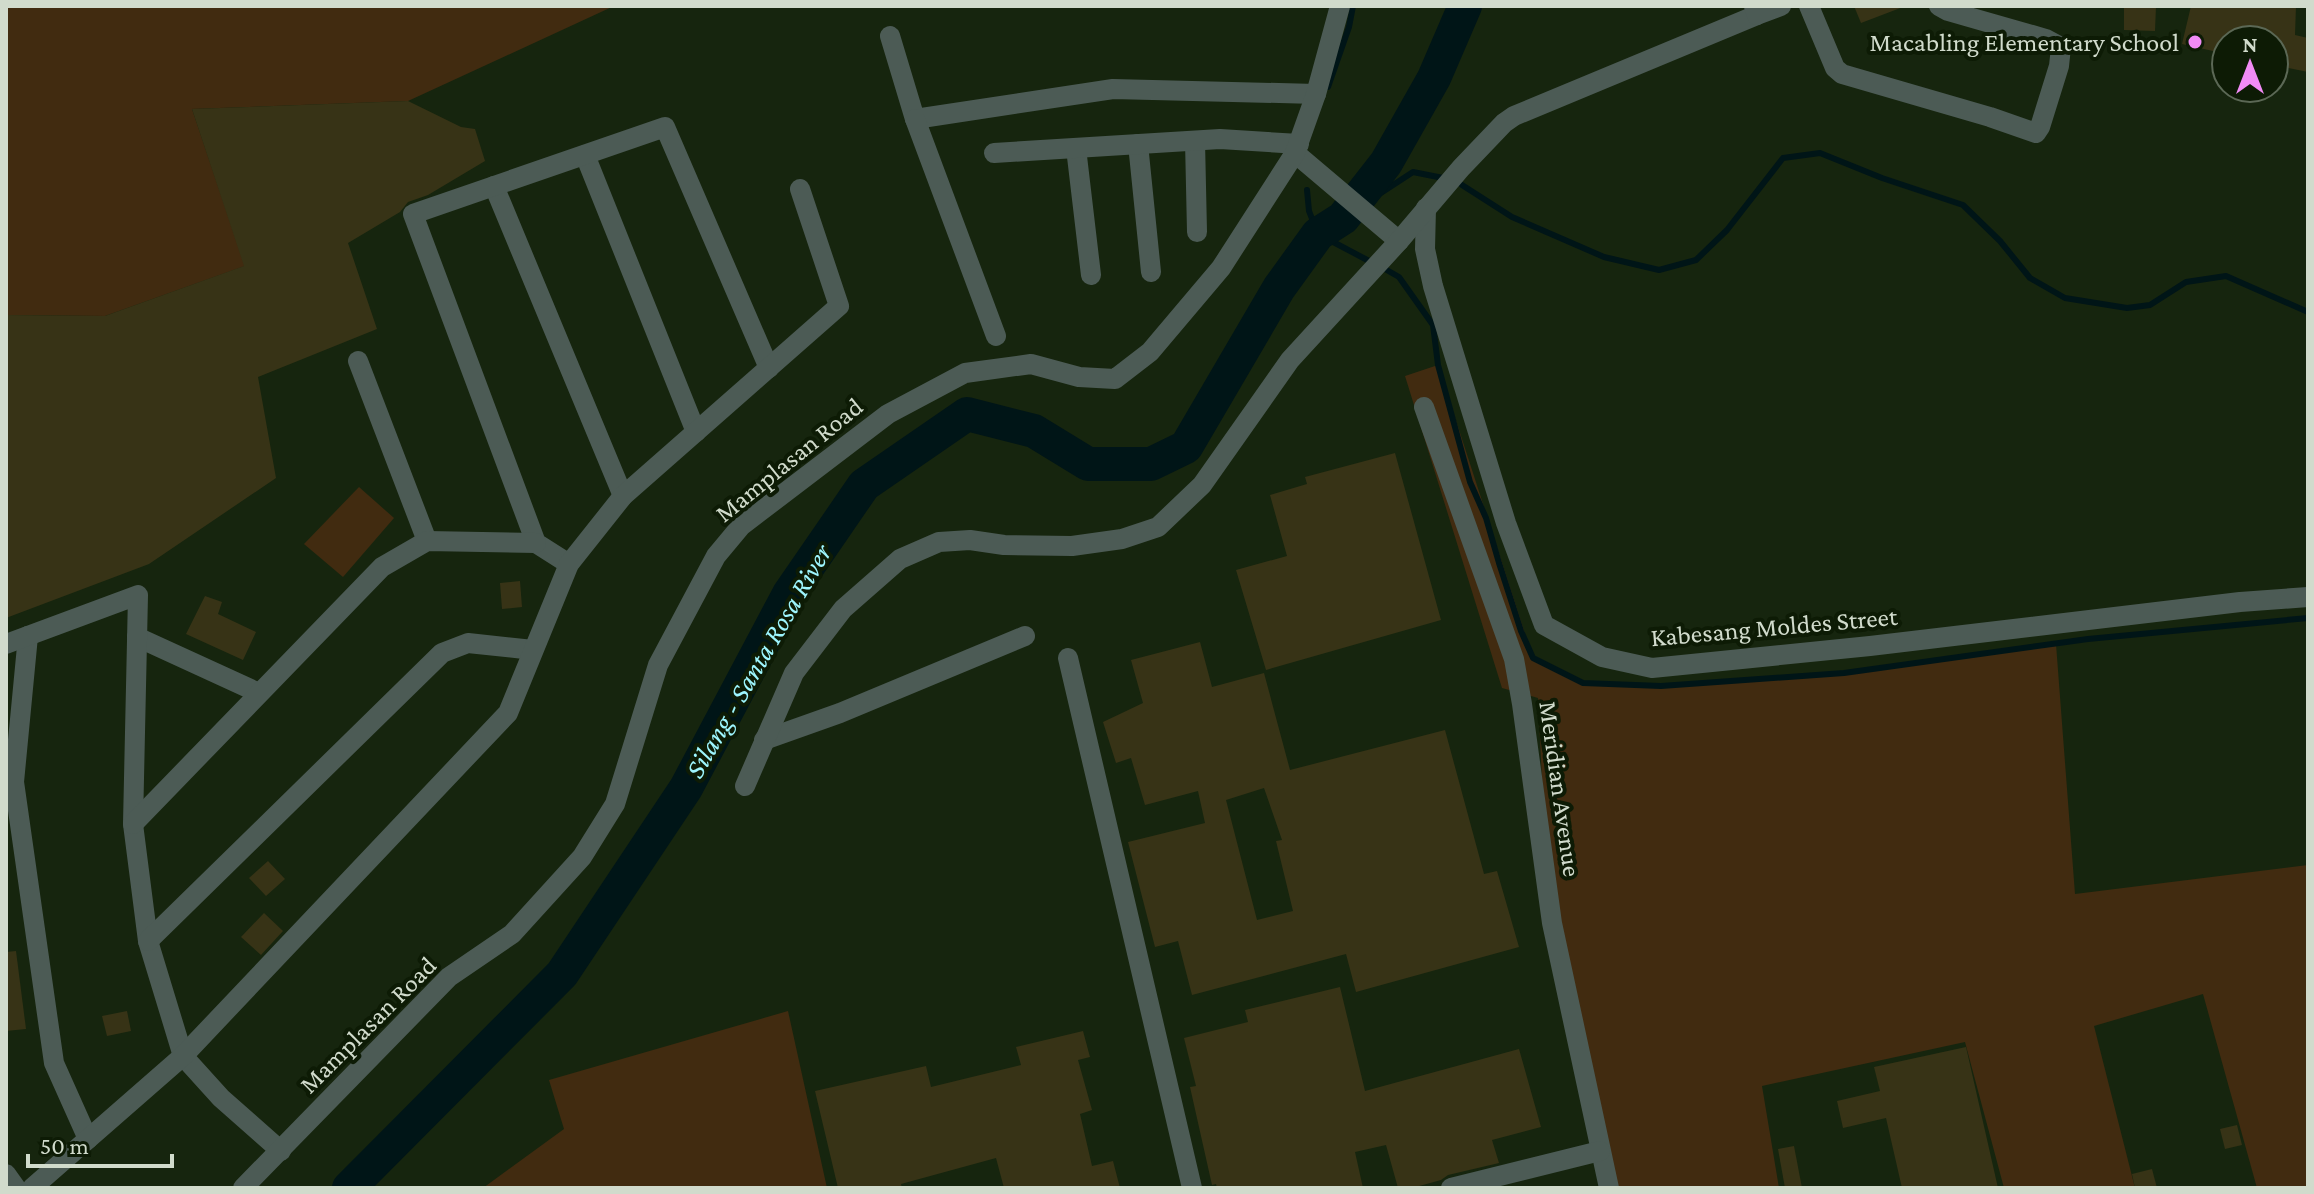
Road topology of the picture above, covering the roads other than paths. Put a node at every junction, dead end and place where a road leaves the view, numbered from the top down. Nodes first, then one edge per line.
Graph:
1 (1340, 6) edge
2 (1781, 6) edge
3 (1809, 6) edge
4 (1939, 6) edge
5 (1755, 10) edge
6 (890, 36) dead end
7 (1316, 94) junction
8 (915, 119) junction
9 (1195, 141) junction
10 (1138, 144) junction
11 (1076, 148) junction
12 (1297, 149) junction
13 (994, 153) dead end
14 (585, 155) junction
15 (494, 186) junction
16 (800, 189) dead end
17 (1426, 208) junction
18 (1197, 232) dead end
19 (1392, 236) junction
20 (1151, 272) dead end
21 (1091, 275) dead end
22 (996, 336) dead end
23 (358, 361) dead end
24 (769, 368) junction
25 (1424, 407) dead end
26 (696, 432) junction
27 (623, 496) junction
28 (427, 541) junction
29 (536, 543) junction
30 (569, 564) junction
31 (2308, 597) edge
32 (28, 636) junction
33 (1025, 636) dead end
34 (137, 637) junction
35 (6, 644) edge
36 (533, 650) junction
37 (1068, 658) dead end
38 (259, 693) junction
39 (764, 740) junction
40 (745, 786) dead end
41 (133, 824) junction
42 (148, 941) junction
43 (183, 1056) junction
44 (88, 1139) junction
45 (281, 1151) junction
46 (1600, 1151) junction
47 (6, 1174) edge
48 (16, 1188) edge
49 (32, 1188) edge
50 (243, 1188) edge
51 (1192, 1188) edge
52 (1451, 1188) edge
53 (1609, 1188) edge

1 - 7 street, Mamplasan Road
2 - 5 street
3 - 4 street
5 - 17 street
6 - 8 street
7 - 8 street
7 - 12 street, Mamplasan Road
8 - 22 street
9 - 10 street
9 - 12 street
9 - 18 street
10 - 11 street
10 - 20 street
11 - 13 street
11 - 21 street
12 - 19 street
12 - 45 street, Mamplasan Road
14 - 15 street
14 - 24 street
14 - 26 street
15 - 27 street
15 - 29 street
16 - 24 street
17 - 19 street
17 - 31 street, Kabesang Moldes Street
19 - 39 street
23 - 28 street
24 - 26 street
25 - 46 street, Meridian Avenue
26 - 27 street
27 - 30 street
28 - 29 street
28 - 38 street
29 - 30 street
30 - 36 street
32 - 34 street
32 - 35 street
32 - 44 street
33 - 39 street
34 - 38 street
34 - 41 street
36 - 42 street
36 - 43 street
37 - 51 street
38 - 41 street
39 - 40 street
41 - 42 street
42 - 43 street
43 - 44 street
43 - 45 street
44 - 49 street
45 - 50 street, Mamplasan Road
46 - 52 street
46 - 53 street, Meridian Avenue
47 - 48 street

